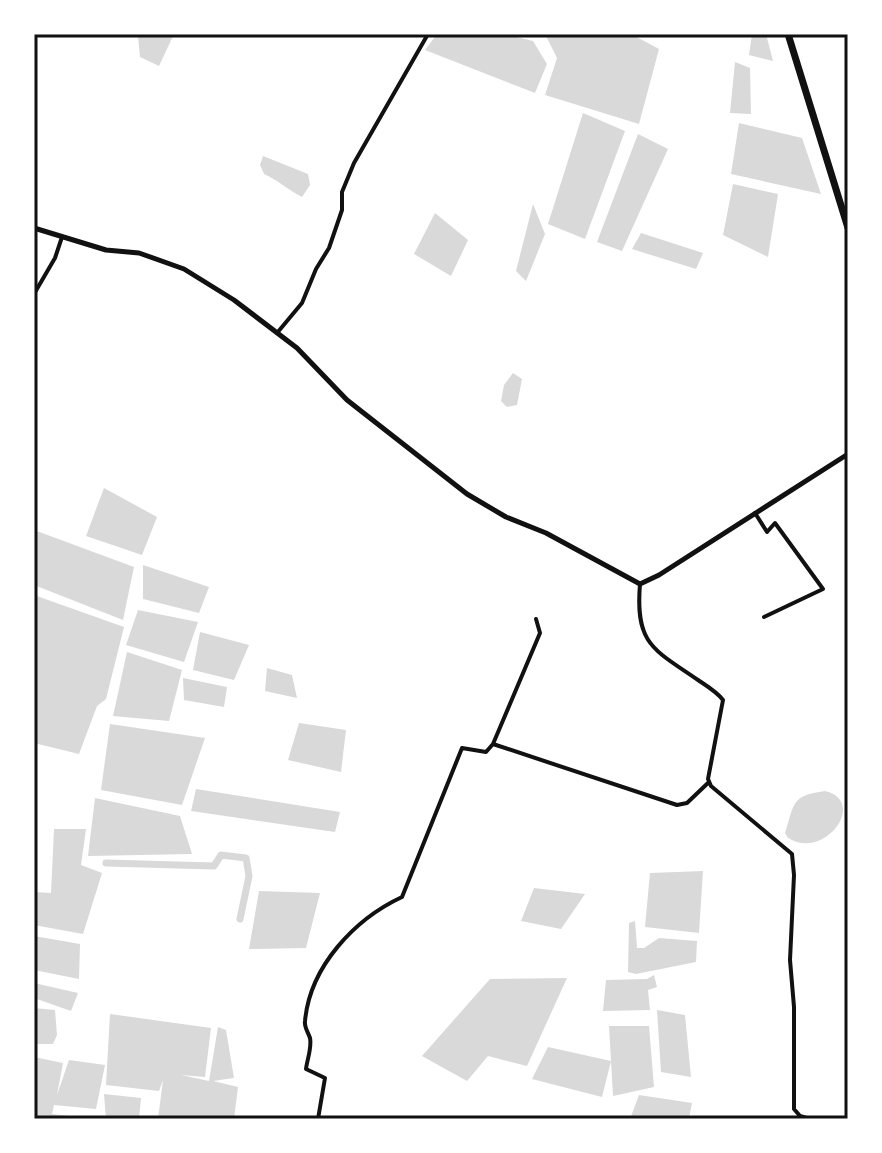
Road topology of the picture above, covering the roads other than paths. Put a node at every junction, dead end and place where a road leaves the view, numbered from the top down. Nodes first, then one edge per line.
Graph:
1 (428, 34) edge
2 (788, 34) edge
3 (34, 228) edge
4 (848, 228) edge
5 (62, 237) junction
6 (34, 294) edge
7 (277, 333) junction
8 (848, 454) edge
9 (755, 513) junction
10 (640, 584) junction
11 (764, 617) dead end
12 (536, 619) dead end
13 (493, 744) junction
14 (709, 782) junction
15 (318, 1119) edge
16 (810, 1119) edge

1 - 7 street
2 - 4 highway
3 - 5 street
5 - 6 street
5 - 7 street
7 - 10 street
8 - 9 street
9 - 10 street
9 - 11 street
10 - 14 street
12 - 13 street
13 - 14 street
13 - 15 street
14 - 16 street

